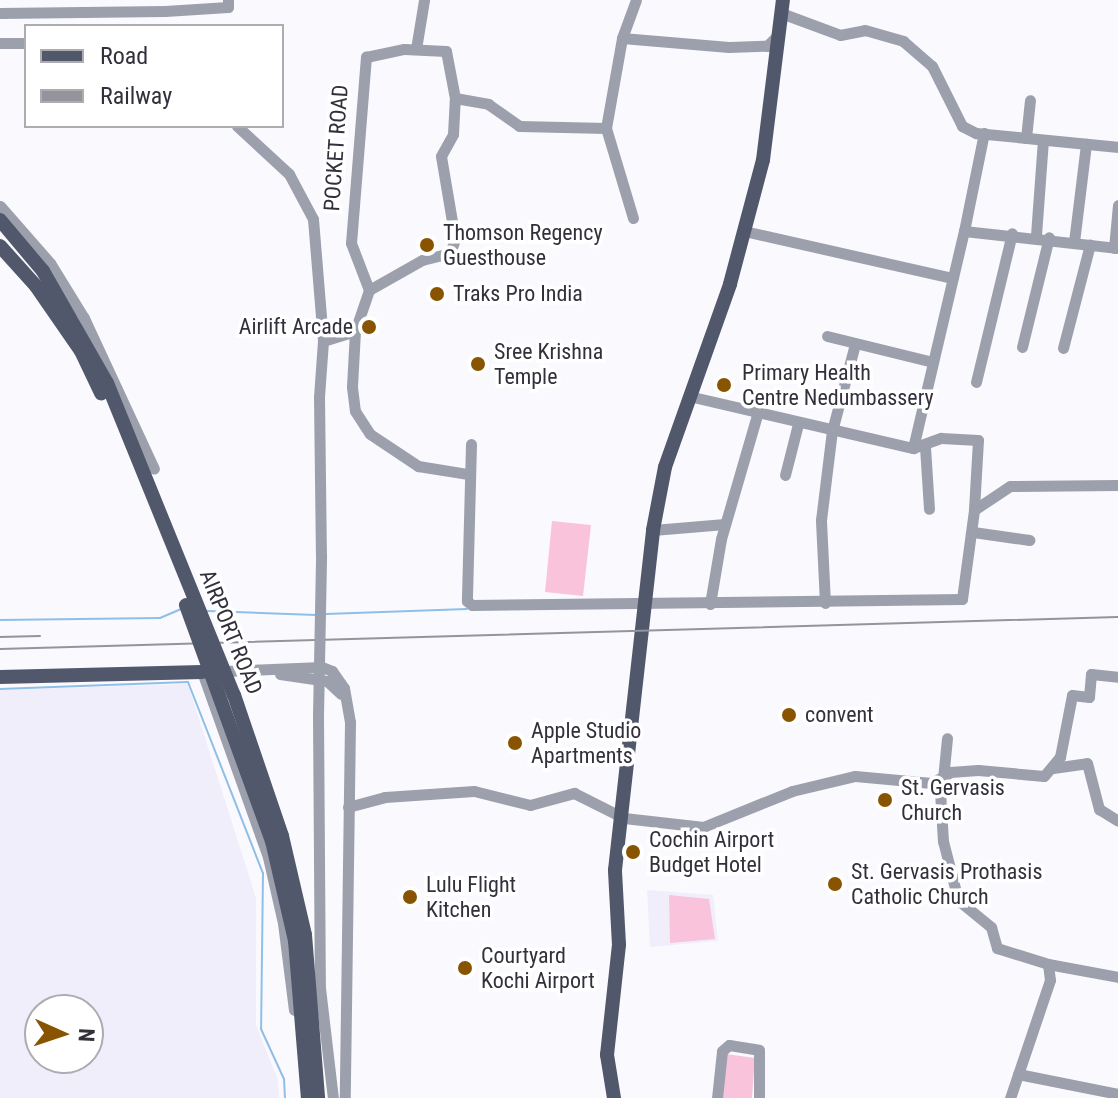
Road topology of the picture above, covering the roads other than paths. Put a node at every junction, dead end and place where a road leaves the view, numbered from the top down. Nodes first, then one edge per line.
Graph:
1 (228, 0) edge
2 (424, 0) edge
3 (636, 1) edge
4 (782, 7) edge
5 (0, 13) edge
6 (779, 34) junction
7 (622, 38) junction
8 (0, 43) edge
9 (24, 43) edge
10 (416, 49) junction
11 (455, 98) junction
12 (1030, 100) dead end
13 (240, 128) edge
14 (606, 128) junction
15 (984, 133) junction
16 (1026, 138) junction
17 (1043, 140) junction
18 (1086, 144) junction
19 (1118, 147) edge
20 (1118, 205) edge
21 (0, 206) edge
22 (633, 218) dead end
23 (0, 220) edge
24 (744, 231) junction
25 (964, 231) junction
26 (1012, 233) junction
27 (1036, 235) junction
28 (1049, 237) junction
29 (1074, 242) junction
30 (1090, 244) junction
31 (0, 246) edge
32 (1116, 248) edge
33 (953, 278) junction
34 (369, 290) junction
35 (355, 331) junction
36 (827, 336) dead end
37 (323, 341) junction
38 (855, 344) junction
39 (1022, 347) dead end
40 (1063, 348) dead end
41 (933, 362) junction
42 (976, 382) dead end
43 (104, 388) junction
44 (693, 397) junction
45 (757, 415) junction
46 (798, 424) junction
47 (832, 431) junction
48 (471, 444) dead end
49 (919, 447) junction
50 (154, 469) dead end
51 (468, 474) junction
52 (785, 475) dead end
53 (1118, 485) edge
54 (929, 509) dead end
55 (974, 510) junction
56 (725, 524) junction
57 (653, 530) junction
58 (973, 532) junction
59 (1029, 540) dead end
60 (645, 602) junction
61 (825, 603) junction
62 (710, 604) junction
63 (286, 672) junction
64 (0, 677) edge
65 (1118, 677) edge
66 (204, 678) junction
67 (349, 704) junction
68 (947, 738) dead end
69 (1053, 768) junction
70 (943, 776) junction
71 (936, 787) junction
72 (348, 807) junction
73 (624, 818) junction
74 (1118, 821) edge
75 (1048, 964) junction
76 (1118, 977) edge
77 (309, 1033) junction
78 (1018, 1074) junction
79 (1118, 1094) edge
80 (308, 1098) edge
81 (318, 1098) edge
82 (333, 1098) edge
83 (345, 1098) edge
84 (614, 1098) edge
85 (717, 1098) edge
86 (759, 1098) edge
87 (1010, 1098) edge

1 - 5 street
2 - 10 street
3 - 7 street
4 - 6 main road
4 - 15 street
6 - 7 street
6 - 24 main road
7 - 14 street
8 - 9 street
10 - 11 street, POCKET ROAD
10 - 34 street, POCKET ROAD
11 - 14 street
11 - 34 street
12 - 16 street
13 - 37 street
14 - 22 street
15 - 16 street
15 - 25 street
16 - 17 street
17 - 18 street
17 - 27 street
18 - 19 street
18 - 29 street
20 - 32 street
21 - 50 street
23 - 43 main road, AIRPORT ROAD
24 - 33 street
24 - 44 main road
25 - 26 street
25 - 33 street
26 - 27 street
26 - 42 street
27 - 28 street
28 - 29 street
28 - 39 street
29 - 30 street
30 - 32 street
30 - 40 street
31 - 43 main road, AIRPORT ROAD
33 - 41 street
34 - 35 street
35 - 37 street
35 - 51 street
36 - 38 street
37 - 82 street, bridge
38 - 41 street
38 - 47 street
41 - 49 street
43 - 77 main road, AIRPORT ROAD, bridge
44 - 45 street
44 - 57 main road
45 - 46 street
45 - 56 street
46 - 47 street
46 - 52 street
47 - 49 street
47 - 61 street
48 - 51 street
49 - 54 street
49 - 55 street
51 - 60 street
53 - 55 street
55 - 58 street
56 - 57 street
56 - 62 street
57 - 60 main road
58 - 59 street
58 - 61 street
60 - 62 street
60 - 73 main road
61 - 62 street
63 - 66 street
63 - 67 street
63 - 67 street
64 - 66 main road
65 - 69 street
66 - 80 street
67 - 72 street
68 - 70 street
69 - 70 street
69 - 74 street
70 - 71 street
71 - 73 street
71 - 75 street
72 - 73 street
72 - 83 street
73 - 84 main road
75 - 76 street
75 - 78 street
77 - 80 main road, AIRPORT ROAD
77 - 81 main road, AIRPORT ROAD
78 - 79 street
78 - 87 street
85 - 86 street

